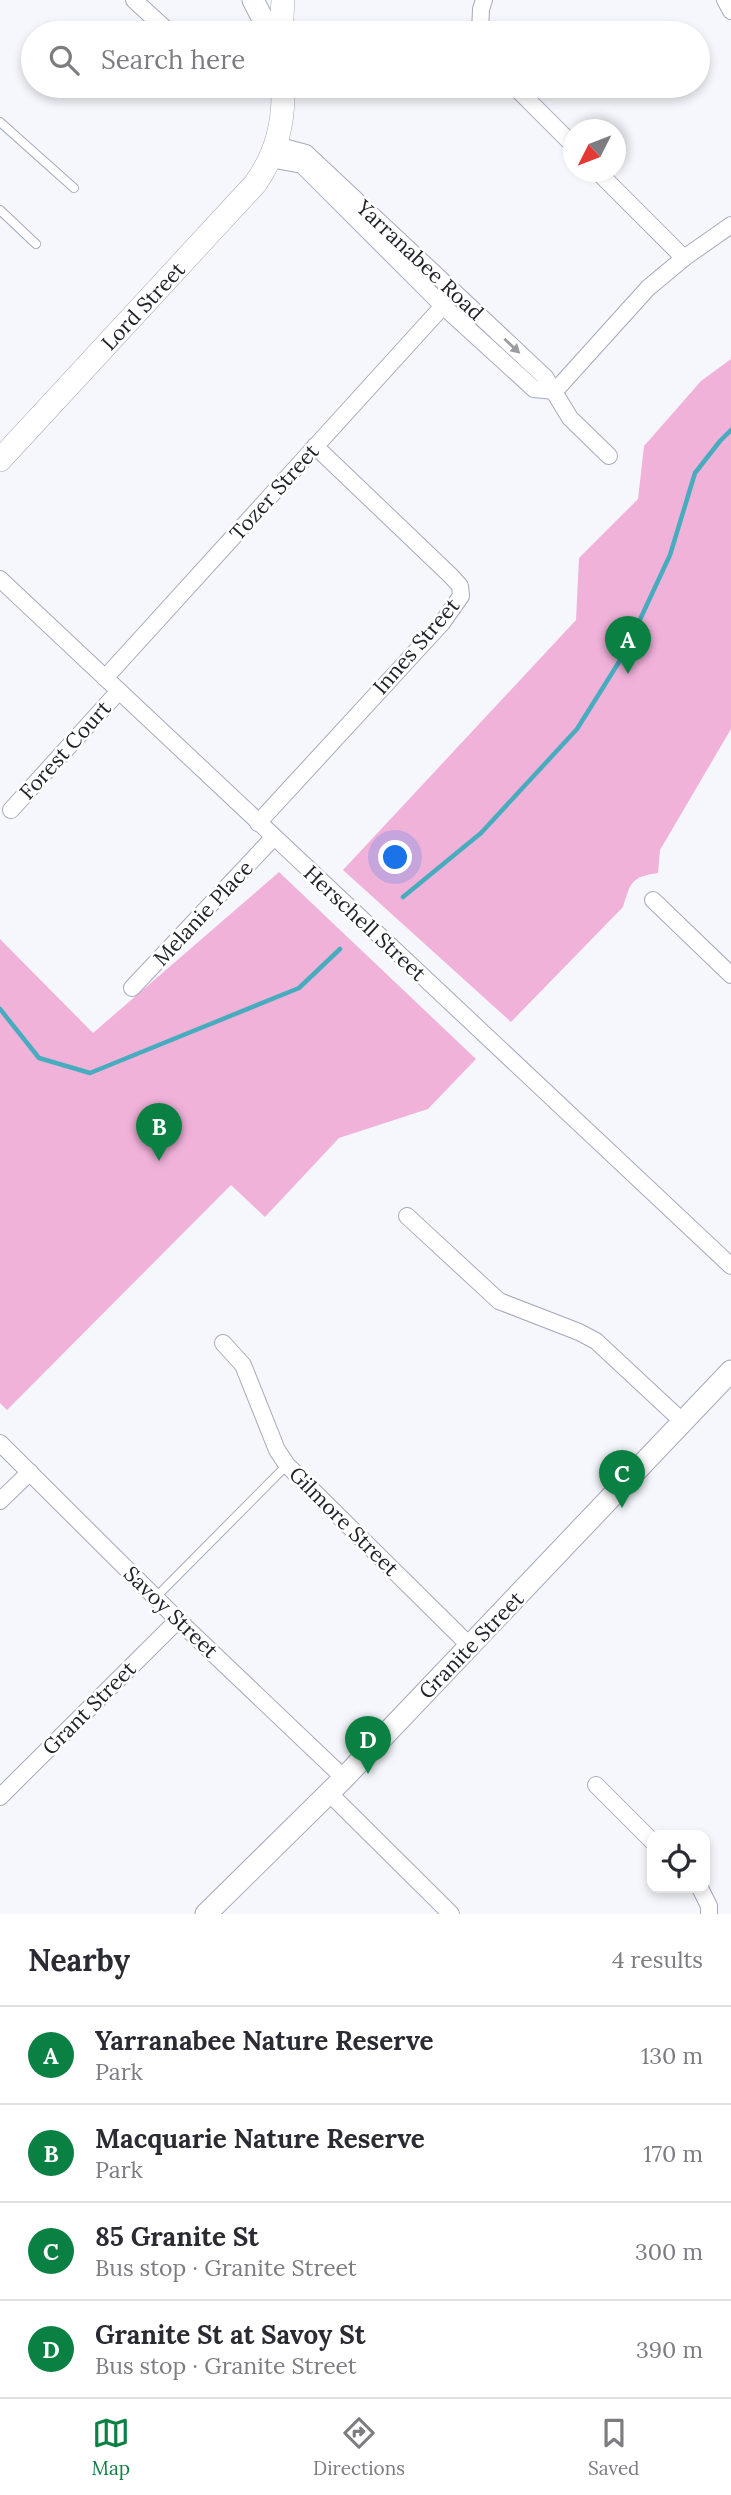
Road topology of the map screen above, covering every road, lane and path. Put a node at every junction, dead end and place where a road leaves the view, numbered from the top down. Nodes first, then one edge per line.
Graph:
1 (134, 0) edge
2 (253, 0) edge
3 (283, 0) edge
4 (484, 0) edge
5 (725, 0) edge
6 (731, 11) edge
7 (157, 21) edge
8 (264, 21) edge
9 (282, 21) edge
10 (480, 21) edge
11 (283, 98) edge
12 (526, 98) edge
13 (0, 122) edge
14 (563, 136) edge
15 (273, 152) junction
16 (608, 182) edge
17 (74, 188) dead end
18 (0, 210) edge
19 (731, 225) edge
20 (36, 244) dead end
21 (684, 258) junction
22 (443, 306) junction
23 (555, 391) junction
24 (315, 446) junction
25 (609, 456) dead end
26 (0, 460) edge
27 (0, 579) edge
28 (104, 678) junction
29 (119, 691) junction
30 (11, 810) dead end
31 (258, 823) junction
32 (273, 838) junction
33 (653, 900) dead end
34 (731, 975) edge
35 (132, 988) dead end
36 (407, 1216) dead end
37 (731, 1266) edge
38 (223, 1343) dead end
39 (731, 1371) edge
40 (683, 1422) junction
41 (0, 1443) edge
42 (287, 1465) junction
43 (30, 1472) junction
44 (0, 1501) edge
45 (156, 1597) junction
46 (178, 1620) junction
47 (470, 1646) junction
48 (337, 1786) junction
49 (596, 1786) dead end
50 (0, 1797) edge
51 (647, 1836) edge
52 (702, 1893) edge
53 (206, 1914) edge
54 (452, 1914) edge
55 (709, 1914) edge

1 - 7 street
2 - 8 street
3 - 9 main road
4 - 10 street
5 - 6 street
11 - 15 main road
12 - 14 street
13 - 17 lane
15 - 22 street, Yarranabee Road
15 -> 23 street, Yarranabee Road
15 - 26 main road, Lord Street
16 - 21 street
18 - 20 lane
19 - 21 street
21 - 23 street
22 - 23 street, Yarranabee Road
22 - 24 street, Tozer Street
23 - 25 street, Yarranabee Road
24 - 28 street, Tozer Street
24 - 31 street, Innes Street
27 - 28 street, Herschell Street
28 - 29 street, Herschell Street
29 - 30 street, Forest Court
29 - 31 street, Herschell Street
31 - 32 street, Herschell Street
32 - 35 street, Melanie Place
32 - 37 street, Herschell Street
33 - 34 street
36 - 40 street
38 - 42 street, Gilmore Street
39 - 40 street, Granite Street
40 - 47 street, Granite Street
41 - 43 street, Savoy Street
42 - 45 lane
42 - 47 street, Gilmore Street
43 - 44 street
43 - 45 street, Savoy Street
45 - 46 street, Savoy Street
46 - 48 street, Savoy Street
46 - 50 street, Grant Street
47 - 48 street, Granite Street
48 - 53 street, Granite Street
48 - 54 street, Savoy Street
49 - 51 street
52 - 55 street

